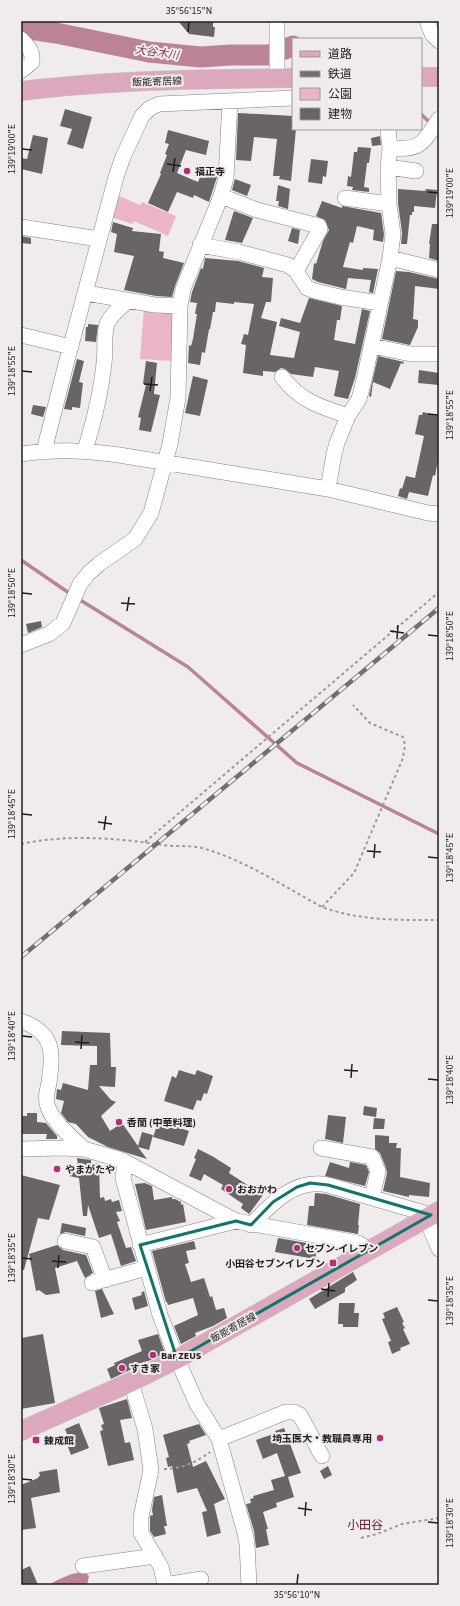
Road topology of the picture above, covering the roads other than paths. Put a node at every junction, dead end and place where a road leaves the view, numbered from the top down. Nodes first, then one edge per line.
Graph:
1 (427, 21) edge
2 (276, 28) edge
3 (21, 39) edge
4 (439, 40) edge
5 (21, 71) edge
6 (282, 73) edge
7 (422, 77) edge
8 (439, 77) edge
9 (21, 91) edge
10 (292, 98) edge
11 (230, 101) junction
12 (439, 120) edge
13 (388, 130) edge
14 (390, 148) junction
15 (388, 167) junction
16 (416, 171) dead end
17 (221, 196) junction
18 (345, 198) dead end
19 (389, 204) junction
20 (21, 227) edge
21 (99, 239) junction
22 (200, 245) junction
23 (390, 258) junction
24 (439, 270) edge
25 (296, 271) junction
26 (86, 293) junction
27 (128, 301) junction
28 (380, 304) junction
29 (180, 306) junction
30 (21, 335) edge
31 (372, 346) junction
32 (71, 347) junction
33 (439, 354) edge
34 (282, 377) dead end
35 (348, 416) junction
36 (86, 450) junction
37 (44, 451) junction
38 (21, 454) edge
39 (166, 462) junction
40 (328, 489) junction
41 (439, 514) edge
42 (21, 645) edge
43 (21, 1021) edge
44 (321, 1148) dead end
45 (21, 1149) edge
46 (84, 1149) junction
47 (126, 1162) junction
48 (372, 1198) junction
49 (432, 1215) edge
50 (243, 1223) junction
51 (65, 1241) dead end
52 (140, 1245) junction
53 (439, 1249) edge
54 (370, 1250) junction
55 (147, 1268) junction
56 (177, 1359) junction
57 (131, 1382) junction
58 (21, 1431) edge
59 (219, 1442) junction
60 (322, 1456) dead end
61 (155, 1556) junction
62 (83, 1566) dead end
63 (201, 1579) dead end
64 (165, 1585) edge
65 (249, 1585) edge

1 - 4 street
2 - 6 street
3 - 5 street
6 - 9 main road, 飯能寄居線
7 - 8 main road
10 - 11 street
11 - 17 street
11 - 21 street
12 - 14 street
13 - 14 street
14 - 15 street
15 - 16 street
15 - 19 street
17 - 22 street
17 - 25 street
18 - 19 street
19 - 23 street
20 - 21 street
21 - 26 street
22 - 25 street
22 - 29 street
23 - 24 street
23 - 28 street
25 - 28 street
26 - 27 street
26 - 32 street
27 - 29 street
27 - 36 street
28 - 31 street
29 - 39 street
30 - 32 street
31 - 33 street
31 - 35 street
32 - 37 street
34 - 35 street
35 - 40 street
36 - 37 street
36 - 39 street
37 - 38 street
39 - 40 street
39 - 42 street
40 - 41 street
43 - 46 street
44 - 48 street
45 - 46 street
46 - 47 street
47 - 50 street
47 - 52 street
48 - 49 street
48 - 50 street
49 - 53 street
49 - 54 main road, 飯能寄居線
50 - 52 street
50 - 54 street
51 - 55 street
52 - 55 street
54 - 56 main road, 飯能寄居線
55 - 56 street
56 - 57 main road, 飯能寄居線
56 - 59 street
57 - 58 main road, 飯能寄居線
57 - 61 street
59 - 60 street
59 - 65 street
61 - 62 street
61 - 64 street
63 - 64 street

